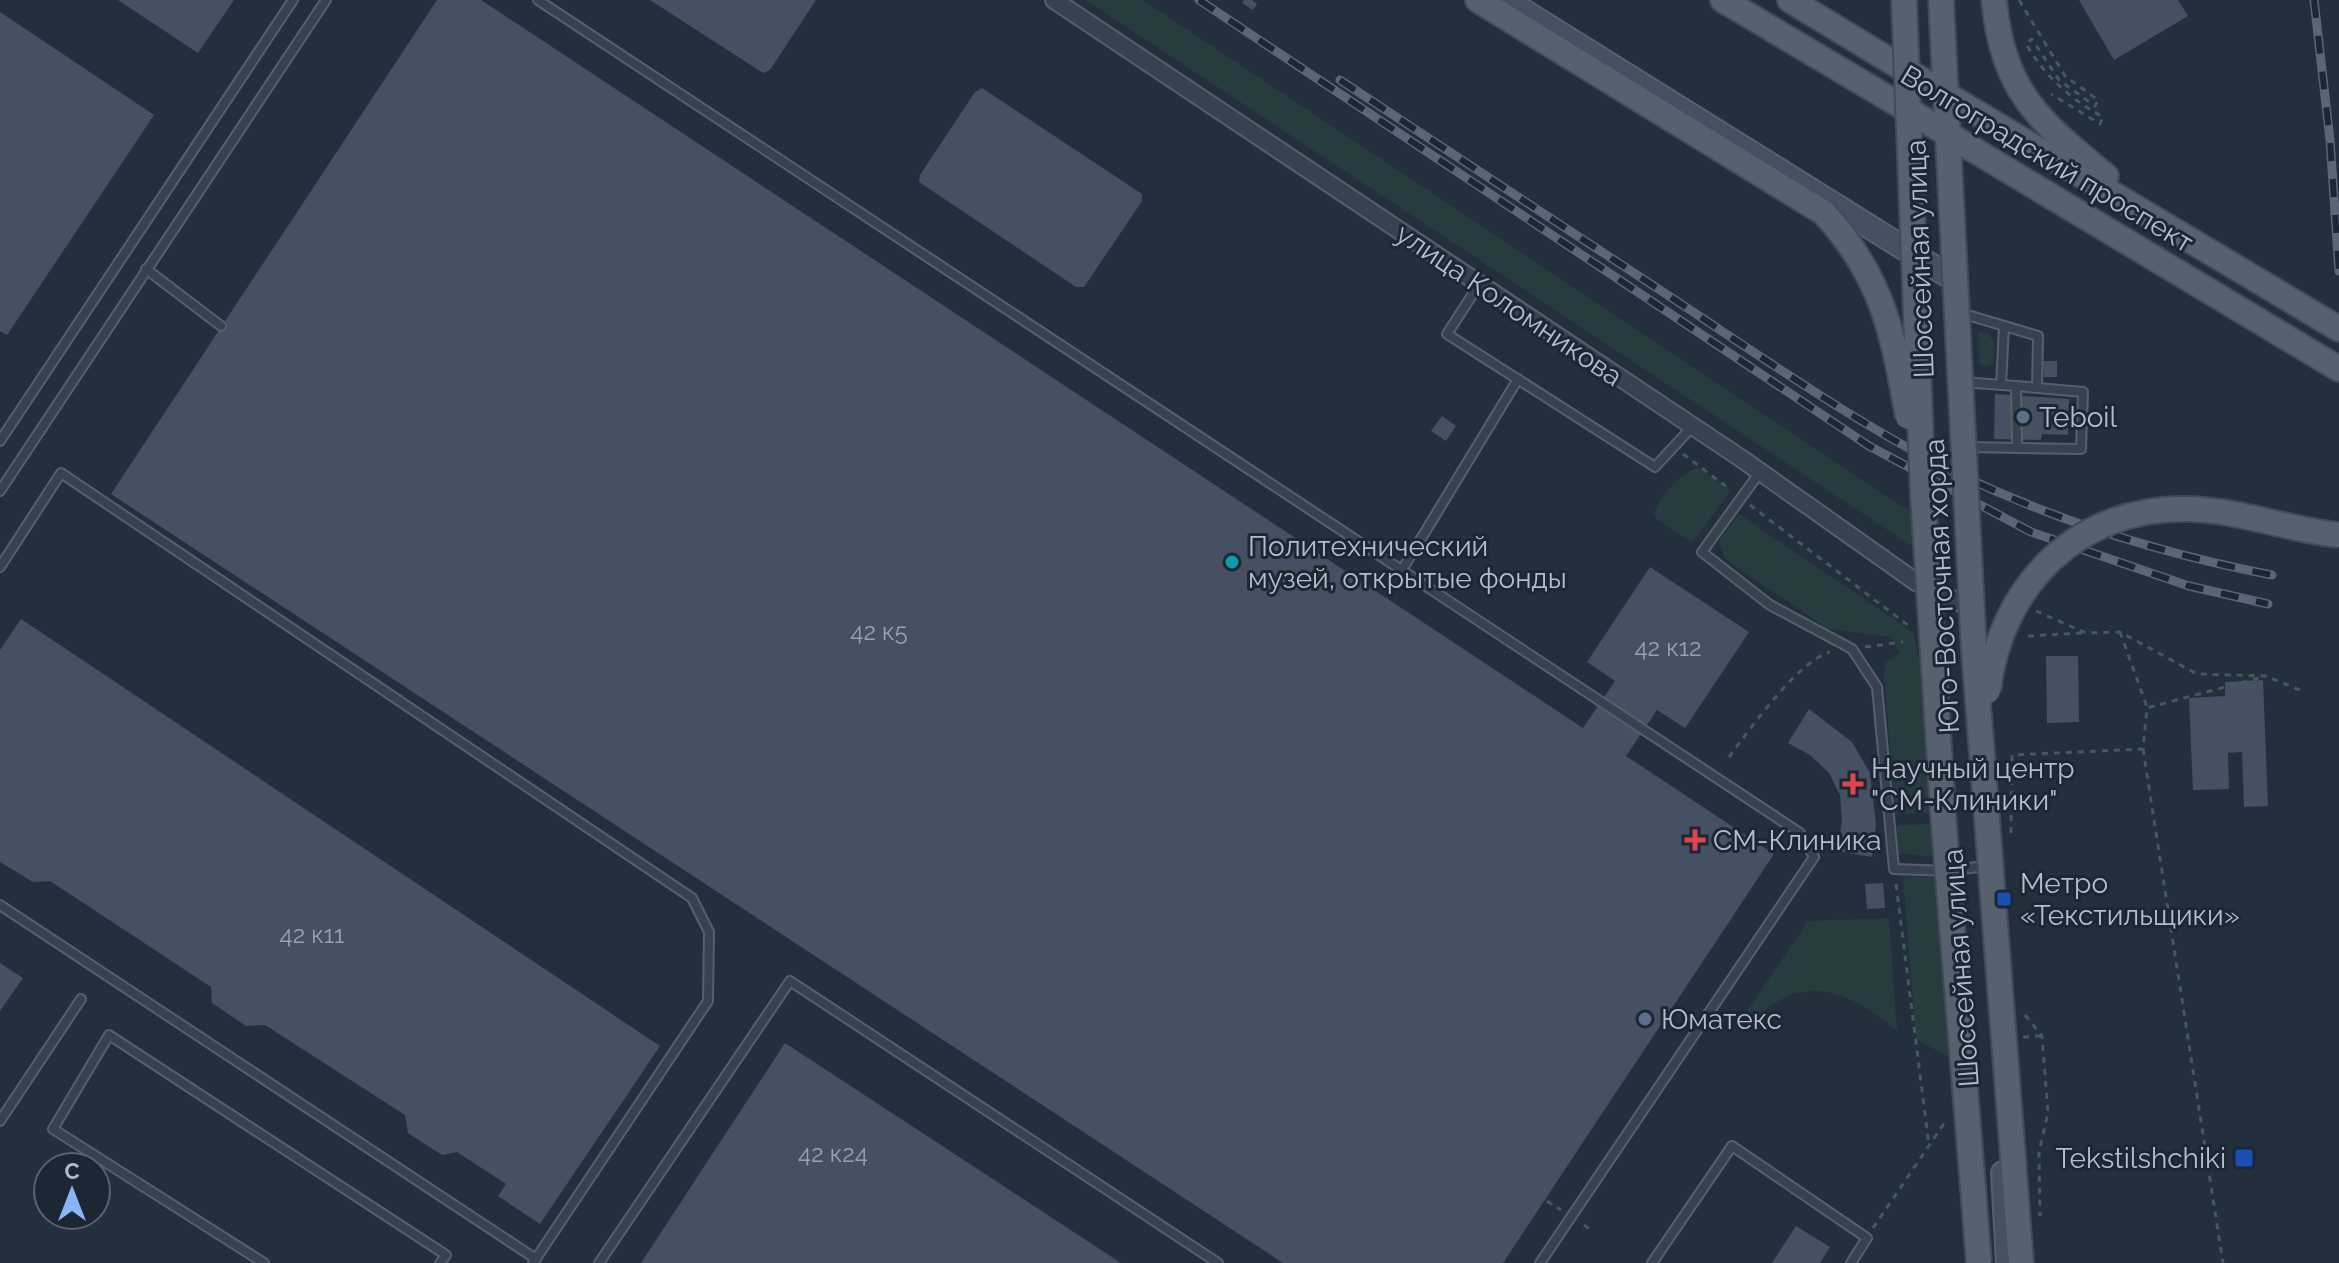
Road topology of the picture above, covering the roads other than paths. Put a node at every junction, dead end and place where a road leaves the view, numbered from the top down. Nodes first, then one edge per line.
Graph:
1 (293, 0) edge
2 (326, 0) edge
3 (538, 0) edge
4 (1054, 0) edge
5 (1478, 0) edge
6 (1506, 0) edge
7 (1723, 0) edge
8 (1790, 0) edge
9 (1904, 0) edge
10 (1994, 0) edge
11 (1940, 2) edge
12 (2167, 226) junction
13 (146, 269) junction
14 (1950, 277) junction
15 (1478, 286) junction
16 (1951, 311) junction
17 (221, 326) dead end
18 (2004, 326) junction
19 (2339, 329) edge
20 (2339, 369) edge
21 (1518, 379) junction
22 (1955, 381) junction
23 (2001, 385) junction
24 (2016, 386) junction
25 (2037, 388) junction
26 (1692, 427) junction
27 (0, 441) edge
28 (2017, 447) junction
29 (1959, 453) joint
30 (1760, 472) junction
31 (0, 491) edge
32 (1923, 495) junction
33 (1962, 525) dead end
34 (2339, 535) edge
35 (0, 567) edge
36 (1402, 570) junction
37 (1967, 606) junction
38 (1981, 745) junction
39 (1984, 866) junction
40 (0, 905) edge
41 (81, 999) dead end
42 (0, 1121) edge
43 (535, 1261) edge
44 (264, 1263) edge
45 (440, 1263) edge
46 (599, 1263) edge
47 (1218, 1263) edge
48 (1540, 1263) edge
49 (1652, 1263) edge
50 (1851, 1263) edge
51 (1979, 1263) edge
52 (2008, 1263) edge
53 (2021, 1263) edge

1 - 27 lane
2 - 13 lane
3 - 36 lane
4 - 15 street, улица Коломникова
5 - 32 main road, bridge
6 - 14 main road
7 - 20 main road, Волгоградский проспект, bridge
8 - 12 main road, Волгоградский проспект, bridge
9 - 32 main road, Юго-Восточная хорда, bridge
10 - 12 main road
11 - 14 main road, Шоссейная улица
11 - 38 main road, Юго-Восточная хорда, bridge
12 - 19 main road, Волгоградский проспект
13 - 17 lane
13 - 31 lane
14 - 16 main road, Шоссейная улица
15 - 21 lane
15 - 26 street, улица Коломникова
16 - 18 lane
16 - 22 main road, Шоссейная улица
18 - 23 lane
18 - 25 lane
21 - 26 lane
21 - 36 lane
22 - 23 lane
22 - 29 main road, Шоссейная улица
23 - 24 lane
24 - 25 lane
24 - 28 lane
25 - 28 lane
26 - 30 street, улица Коломникова
28 - 29 lane
30 - 37 street, улица Коломникова
30 - 39 lane
32 - 51 main road, Юго-Восточная хорда, bridge
33 - 37 main road, Шоссейная улица
34 - 38 main road, bridge
35 - 43 lane
36 - 48 lane
37 - 39 main road, Шоссейная улица
38 - 53 main road, Юго-Восточная хорда, bridge
39 - 52 main road, Шоссейная улица
40 - 43 lane
41 - 42 lane
44 - 45 lane
46 - 47 lane
49 - 50 lane

